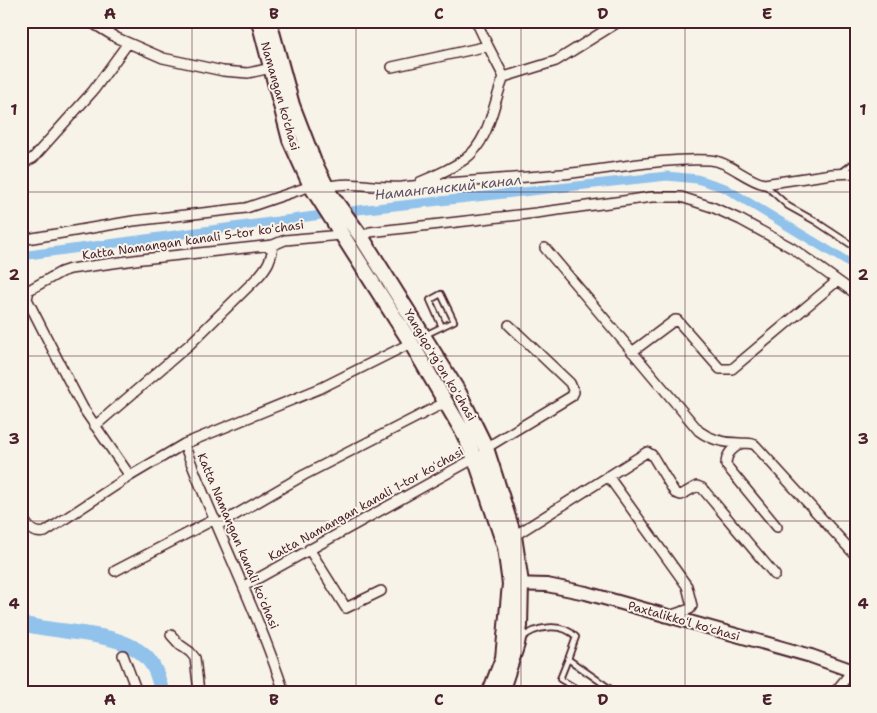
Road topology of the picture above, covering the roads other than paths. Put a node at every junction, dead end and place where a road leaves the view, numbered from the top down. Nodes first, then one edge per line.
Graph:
1 (90, 21) edge
2 (259, 21) edge
3 (269, 21) edge
4 (476, 21) edge
5 (620, 21) edge
6 (610, 24) edge
7 (128, 43) junction
8 (488, 46) junction
9 (392, 67) dead end
10 (276, 68) junction
11 (504, 77) junction
12 (856, 161) edge
13 (21, 162) edge
14 (841, 173) junction
15 (856, 173) edge
16 (764, 184) junction
17 (415, 185) junction
18 (321, 191) junction
19 (339, 231) junction
20 (362, 238) junction
21 (21, 240) edge
22 (273, 245) junction
23 (545, 248) dead end
24 (856, 248) edge
25 (837, 281) junction
26 (856, 294) edge
27 (509, 325) dead end
28 (442, 327) junction
29 (424, 336) junction
30 (411, 343) junction
31 (632, 352) junction
32 (446, 402) junction
33 (95, 426) junction
34 (184, 444) junction
35 (740, 444) junction
36 (486, 448) junction
37 (475, 458) junction
38 (130, 476) junction
39 (608, 476) junction
40 (21, 516) edge
41 (217, 522) junction
42 (777, 527) dead end
43 (514, 536) junction
44 (309, 549) junction
45 (856, 556) edge
46 (115, 571) dead end
47 (774, 575) dead end
48 (515, 584) junction
49 (244, 586) junction
50 (381, 591) dead end
51 (666, 617) junction
52 (171, 635) dead end
53 (517, 644) junction
54 (123, 655) dead end
55 (856, 656) edge
56 (568, 659) junction
57 (854, 672) edge
58 (612, 690) dead end
59 (137, 692) edge
60 (199, 692) edge
61 (284, 692) edge
62 (490, 692) edge
63 (501, 692) edge
64 (582, 692) edge
65 (835, 692) edge

1 - 7 street
2 - 10 main road, Namangan ko'chasi
3 - 10 main road, Namangan ko'chasi
4 - 8 street
5 - 6 street
6 - 11 street
7 - 10 street
7 - 13 street
8 - 9 street
8 - 11 street
10 - 18 main road, Namangan ko'chasi
11 - 17 street
12 - 14 lane
14 - 15 street
14 - 16 street
16 - 17 street
16 - 24 lane
17 - 18 street
18 - 19 main road, Yangiqoʻrgʻon koʻchasi
18 - 20 main road, Yangiqoʻrgʻon koʻchasi
18 - 21 street
19 - 22 street, Katta Namangan kanali 5-tor koʻchasi
19 - 30 main road, Yangiqoʻrgʻon koʻchasi
20 - 25 street
20 - 29 main road, Yangiqoʻrgʻon koʻchasi
22 - 33 street
22 - 33 street, Katta Namangan kanali 5-tor koʻchasi
23 - 31 street
25 - 26 street
25 - 31 street
27 - 36 street
28 - 28 lane
28 - 29 lane
29 - 36 main road, Yangiqoʻrgʻon koʻchasi
30 - 32 main road, Yangiqoʻrgʻon koʻchasi
30 - 34 street
31 - 35 street
32 - 37 main road, Yangiqoʻrgʻon koʻchasi
32 - 41 street
33 - 38 street, Katta Namangan kanali 5-tor koʻchasi
34 - 38 street, Katta Namangan kanali koʻchasi
34 - 41 street, Katta Namangan kanali koʻchasi
35 - 42 street
35 - 45 street
36 - 43 main road, Yangiqoʻrgʻon koʻchasi
37 - 44 street, Katta Namangan kanali 1-tor koʻchasi
37 - 48 main road, Yangiqoʻrgʻon koʻchasi
38 - 40 street, Katta Namangan kanali koʻchasi
39 - 43 street
39 - 47 street
39 - 51 street
41 - 46 street
41 - 49 street, Katta Namangan kanali koʻchasi
43 - 48 main road, Yangiqoʻrgʻon koʻchasi
44 - 49 street, Katta Namangan kanali 1-tor koʻchasi
44 - 50 street
48 - 51 street, Paxtalikkoʻl koʻchasi
48 - 53 main road, Yangiqoʻrgʻon koʻchasi
48 - 62 main road, Yangiqoʻrgʻon koʻchasi
49 - 61 street, Katta Namangan kanali koʻchasi
51 - 57 street, Paxtalikkoʻl koʻchasi
52 - 60 street
53 - 56 lane
53 - 63 main road, Yangiqoʻrgʻon koʻchasi
54 - 59 street
55 - 57 lane
56 - 58 lane
56 - 64 lane
57 - 65 street

